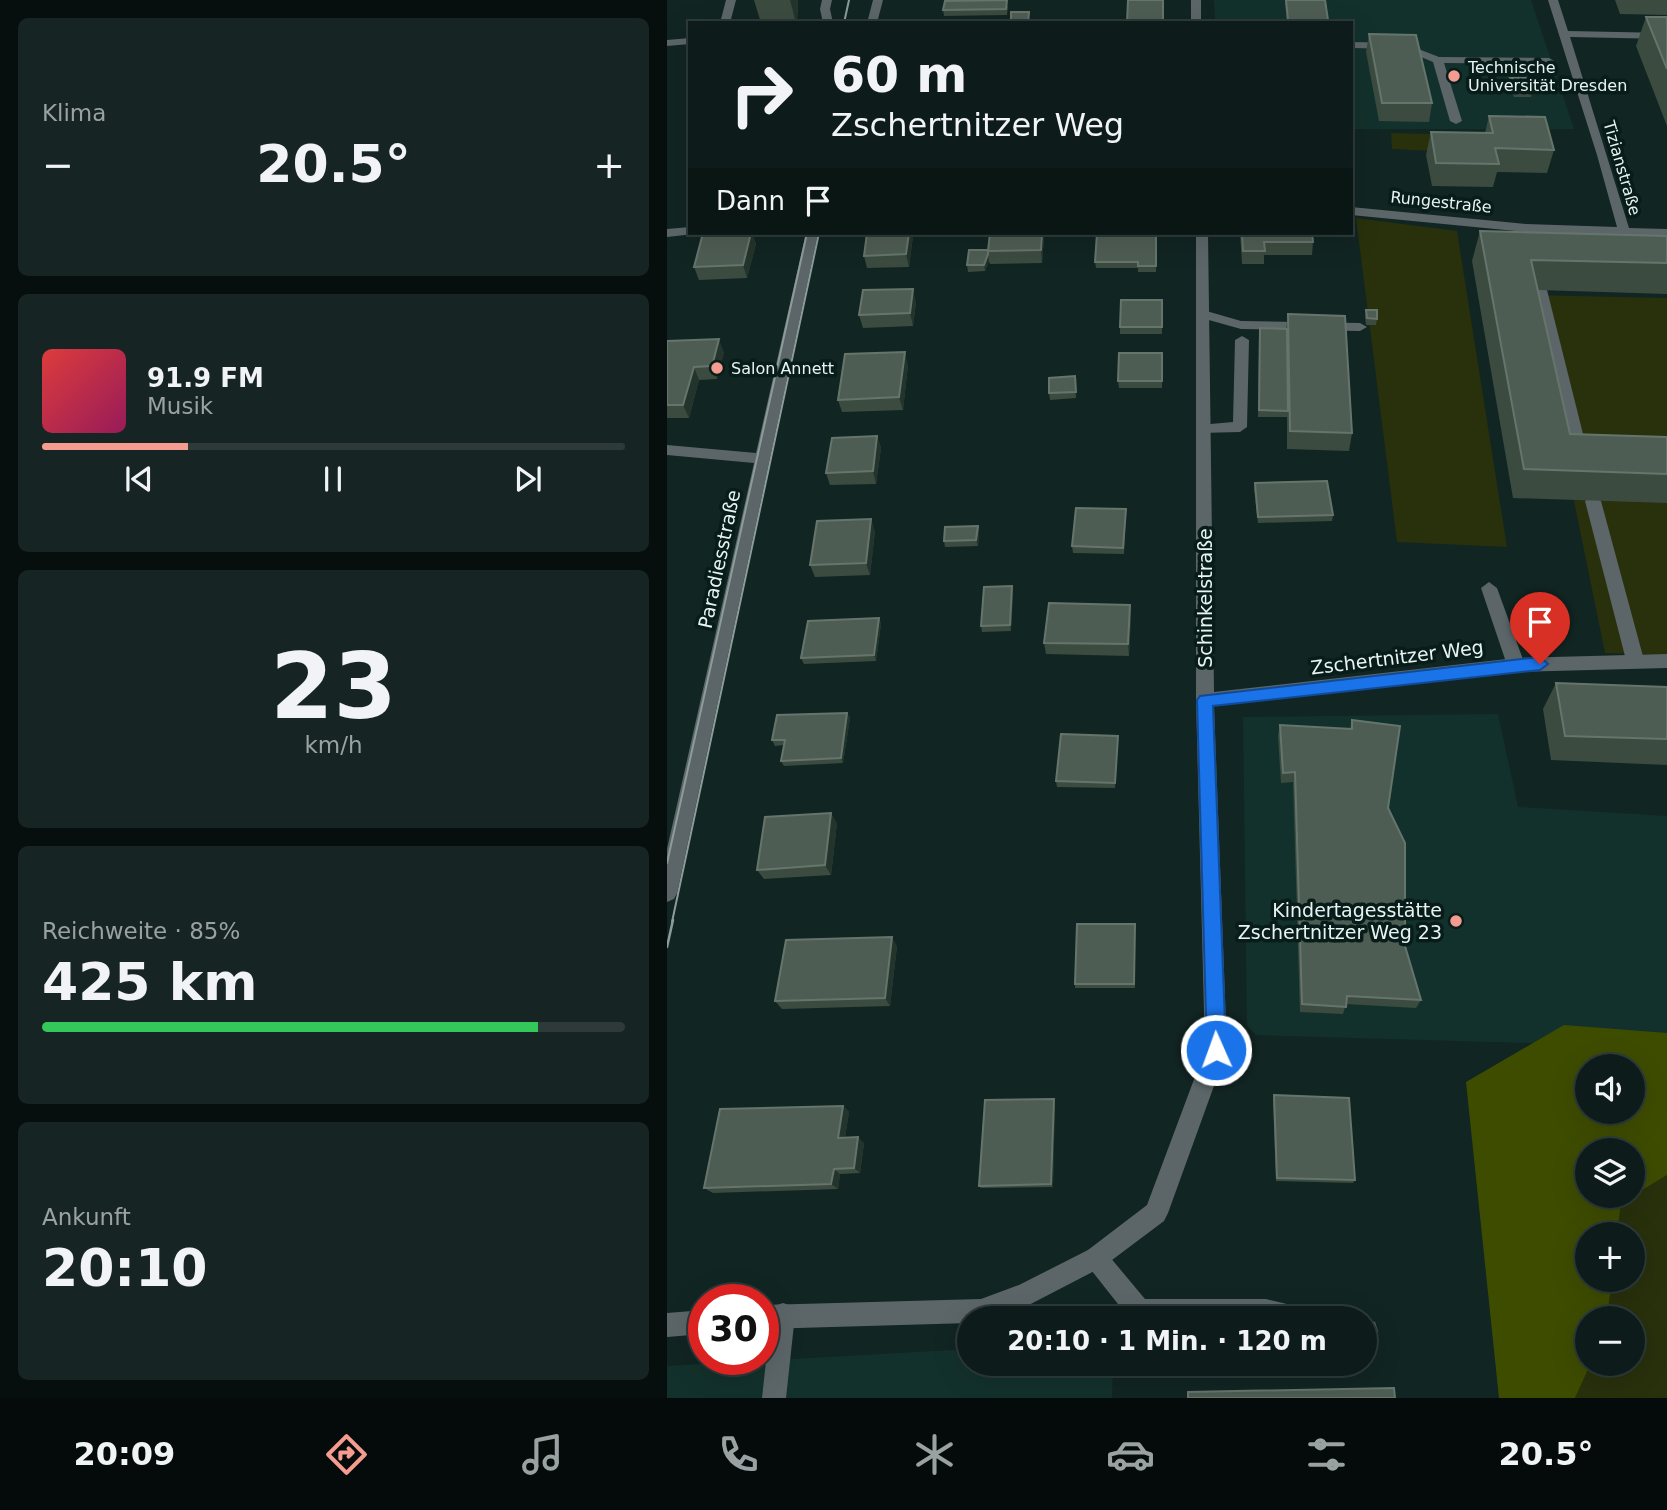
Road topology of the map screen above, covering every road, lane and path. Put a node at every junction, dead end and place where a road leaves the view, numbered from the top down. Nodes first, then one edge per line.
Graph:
1 (731, 0) edge
2 (827, 0) edge
3 (878, 0) edge
4 (1196, 0) edge
5 (1553, 0) edge
6 (726, 21) edge
7 (828, 21) edge
8 (873, 21) edge
9 (1196, 21) edge
10 (1564, 34) junction
11 (1667, 36) edge
12 (688, 41) edge
13 (667, 43) edge
14 (1353, 45) edge
15 (1438, 60) junction
16 (1550, 61) dead end
17 (1456, 121) dead end
18 (1353, 211) edge
19 (688, 231) edge
20 (1624, 231) junction
21 (667, 233) edge
22 (1667, 233) edge
23 (812, 235) edge
24 (1202, 235) edge
25 (1540, 290) edge
26 (1203, 314) junction
27 (1360, 327) dead end
28 (1242, 340) dead end
29 (1204, 429) junction
30 (667, 450) edge
31 (1586, 455) edge
32 (763, 459) junction
33 (1593, 501) edge
34 (1489, 588) dead end
35 (1635, 660) junction
36 (1667, 661) edge
37 (1516, 665) junction
38 (1205, 700) junction
39 (667, 893) edge
40 (1096, 1258) junction
41 (1135, 1306) edge
42 (779, 1316) edge
43 (688, 1323) edge
44 (667, 1325) edge
45 (774, 1375) edge
46 (774, 1398) edge

1 - 6 street
2 - 7 street
3 - 8 street
4 - 9 street
5 - 10 street, Tizianstraße
10 - 11 street
10 - 20 street, Tizianstraße
12 - 13 street
14 - 15 street
15 - 16 street
15 - 17 street
18 - 20 street, Rungestraße
19 - 21 street
20 - 22 street, Rungestraße
23 - 32 street, Paradiesstraße
24 - 26 street, Schinkelstraße
25 - 31 street
26 - 27 street
26 - 29 street, Schinkelstraße
28 - 29 street
29 - 38 street, Schinkelstraße
30 - 32 street
32 - 39 street, Paradiesstraße
33 - 35 street
34 - 37 street
35 - 36 street, Zschertnitzer Weg
35 - 37 street, Zschertnitzer Weg
37 - 38 street, Zschertnitzer Weg
38 - 40 street, Schinkelstraße
40 - 41 street
40 - 42 street, Schinkelstraße
43 - 44 street
45 - 46 street

